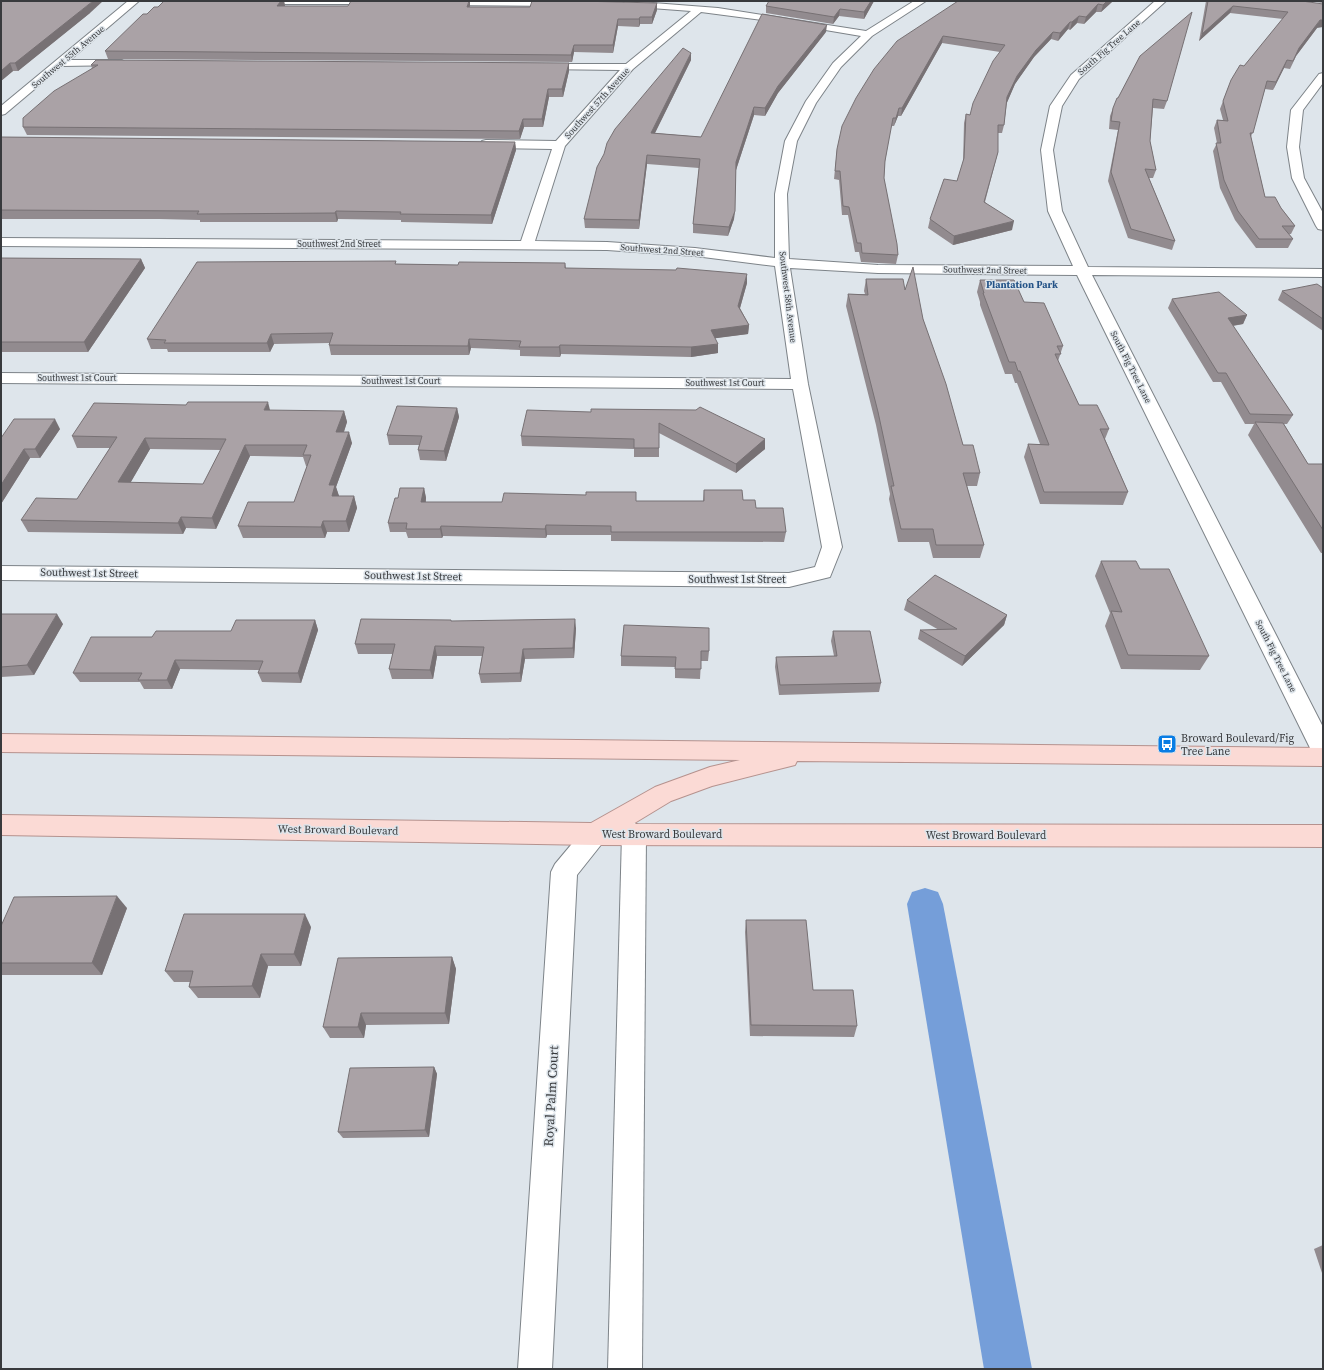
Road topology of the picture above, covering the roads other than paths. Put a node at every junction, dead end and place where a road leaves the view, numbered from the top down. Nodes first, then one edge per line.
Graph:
1 (134, 1) edge
2 (284, 1) edge
3 (316, 1) edge
4 (921, 1) edge
5 (1160, 1) edge
6 (386, 2) edge
7 (433, 2) edge
8 (504, 2) edge
9 (573, 3) edge
10 (618, 4) edge
11 (699, 9) junction
12 (868, 34) junction
13 (60, 63) junction
14 (131, 63) edge
15 (528, 66) edge
16 (629, 67) junction
17 (1323, 76) edge
18 (1, 112) edge
19 (471, 144) edge
20 (559, 145) junction
21 (1323, 226) edge
22 (1, 242) edge
23 (527, 245) junction
24 (782, 263) junction
25 (1083, 272) junction
26 (1323, 273) edge
27 (1, 378) edge
28 (800, 384) junction
29 (823, 572) joint
30 (1, 573) edge
31 (1, 744) edge
32 (821, 750) junction
33 (1323, 750) edge
34 (1323, 756) edge
35 (1, 825) edge
36 (595, 834) junction
37 (634, 834) junction
38 (1323, 836) edge
39 (536, 1369) edge
40 (625, 1369) edge

1 - 13 street, Southwest 55th Avenue
2 - 3 street
3 - 6 street
4 - 12 street, Southwest 58th Avenue
5 - 25 street, South Fig Tree Lane
7 - 8 street
8 - 9 street
10 - 11 street
11 - 12 street
11 - 16 street, Southwest 57th Avenue
12 - 24 street, Southwest 58th Avenue
13 - 14 street
13 - 18 street, Southwest 55th Avenue
15 - 16 street
16 - 20 street, Southwest 57th Avenue
17 - 21 street
19 - 20 street
20 - 23 street, Southwest 57th Avenue
22 - 23 street, Southwest 2nd Street
23 - 24 street, Southwest 2nd Street
24 - 25 street, Southwest 2nd Street
24 - 28 street, Southwest 58th Avenue
25 - 26 street, Southwest 2nd Street
25 - 33 street, South Fig Tree Lane
27 - 28 street, Southwest 1st Court
28 - 29 street, Southwest 58th Avenue
29 - 30 street, Southwest 1st Street
31 - 32 main road
32 - 34 main road
32 - 36 main road
35 - 36 main road, West Broward Boulevard
36 - 37 main road, West Broward Boulevard
36 - 39 street, Royal Palm Court
37 - 38 main road, West Broward Boulevard
37 - 40 street

